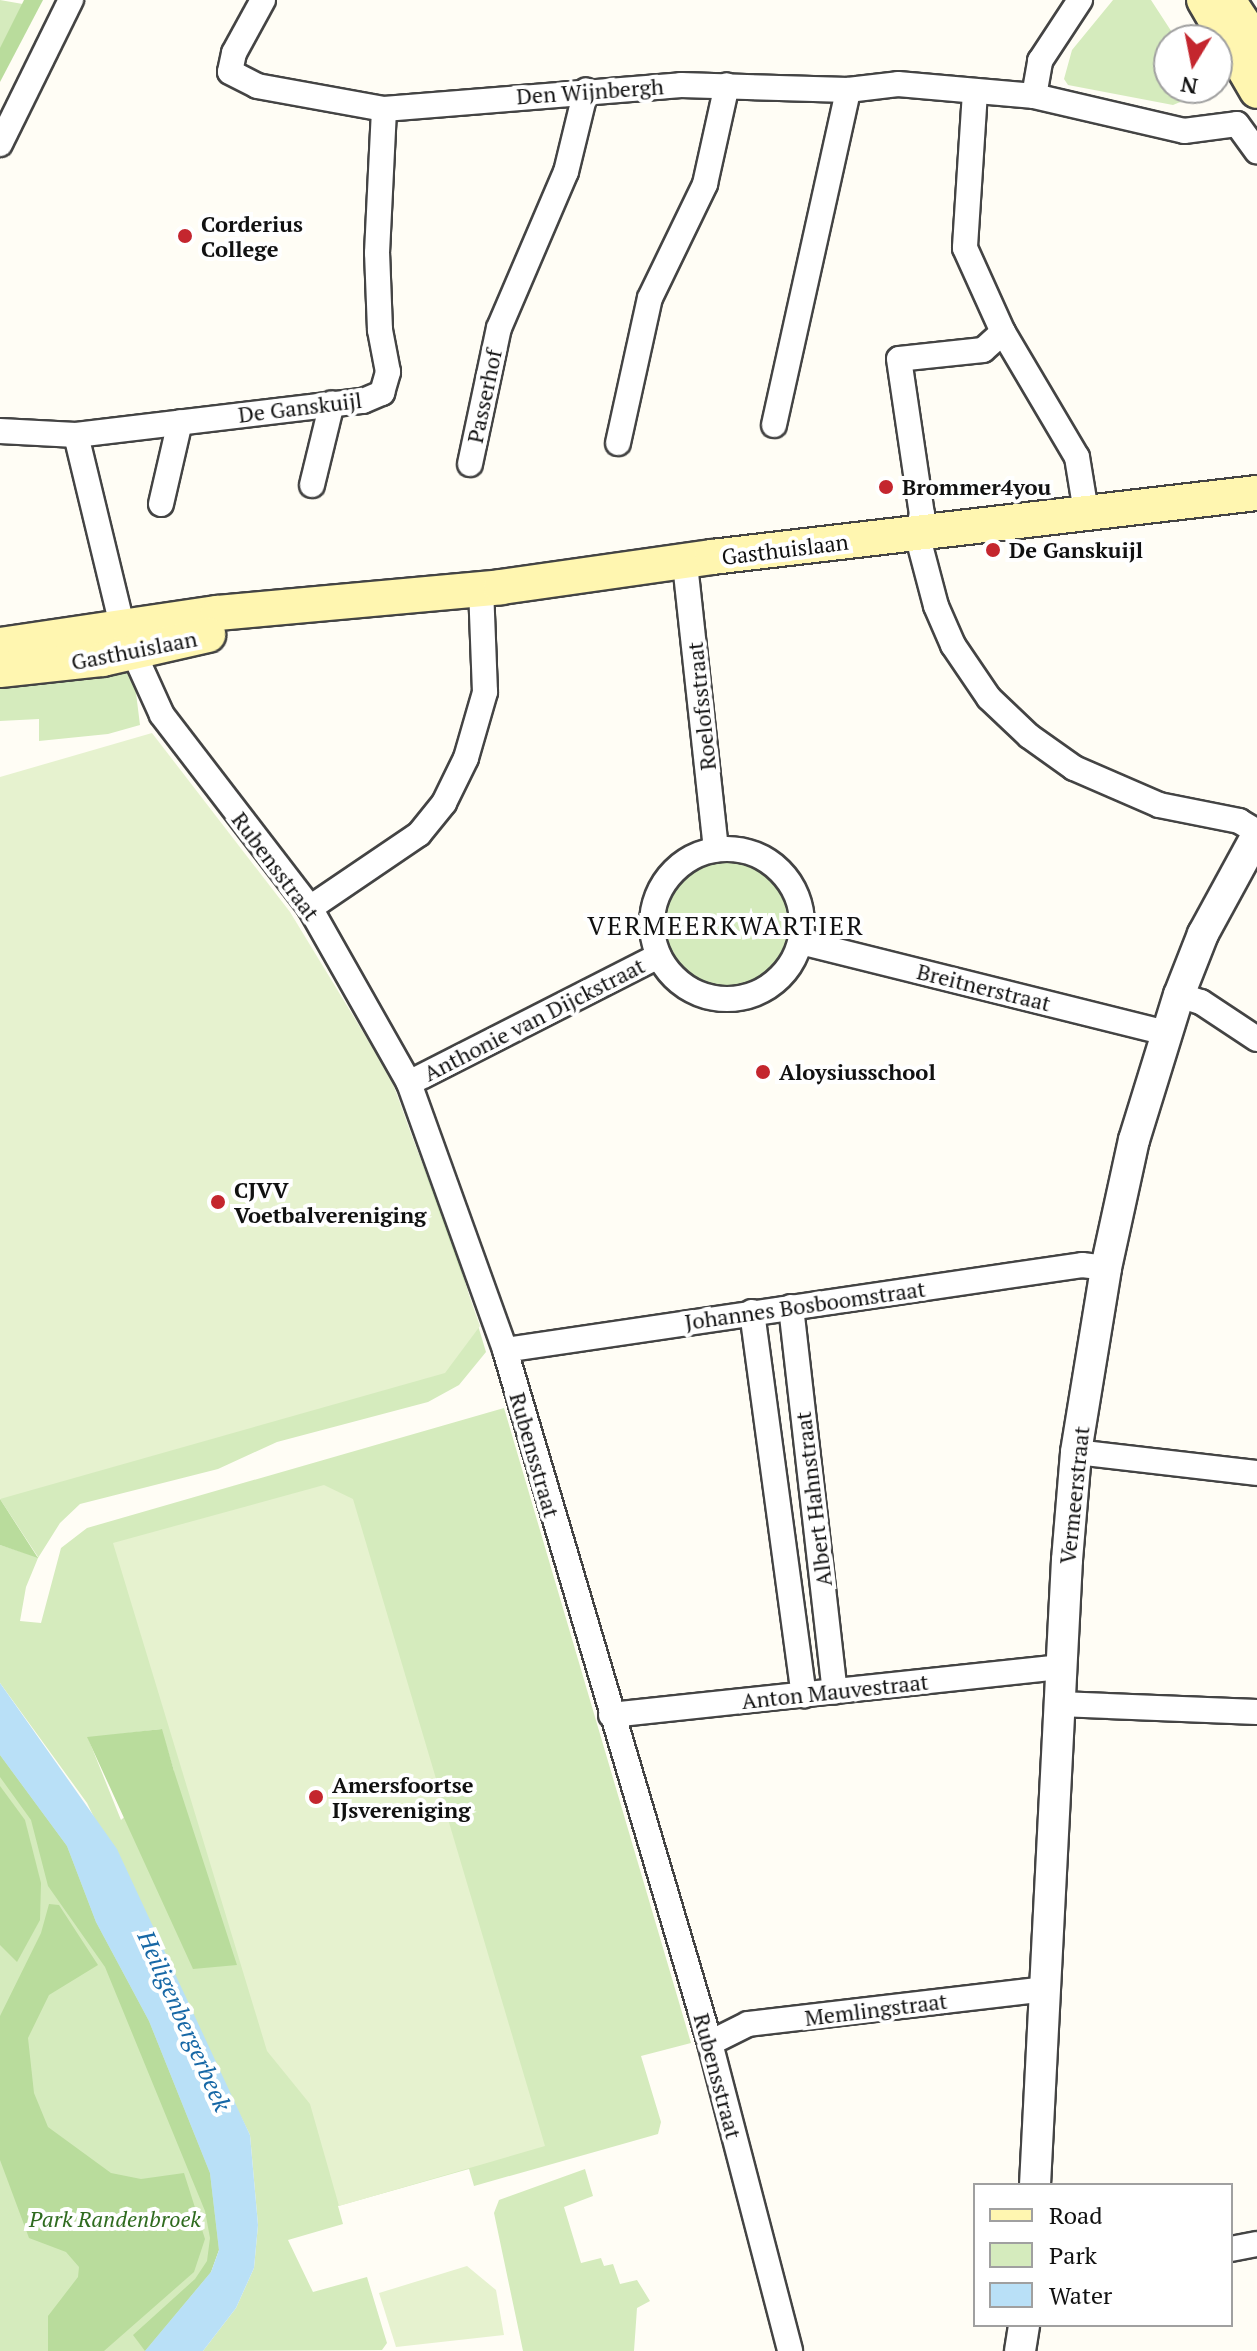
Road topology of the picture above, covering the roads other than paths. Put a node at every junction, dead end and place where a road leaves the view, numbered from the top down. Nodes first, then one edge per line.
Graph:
1 (71, 0) edge
2 (263, 0) edge
3 (1204, 0) edge
4 (1228, 0) edge
5 (1067, 4) edge
6 (1257, 44) edge
7 (727, 85) junction
8 (586, 90) junction
9 (848, 90) junction
10 (1257, 91) edge
11 (975, 92) junction
12 (1034, 96) junction
13 (384, 109) junction
14 (0, 144) edge
15 (1257, 152) edge
16 (1003, 332) junction
17 (332, 403) junction
18 (180, 422) junction
19 (774, 425) dead end
20 (0, 431) edge
21 (76, 435) junction
22 (618, 443) dead end
23 (470, 464) dead end
24 (312, 485) dead end
25 (1257, 493) edge
26 (161, 504) dead end
27 (1086, 512) junction
28 (917, 534) junction
29 (685, 564) junction
30 (481, 590) junction
31 (130, 641) junction
32 (0, 645) edge
33 (0, 670) edge
34 (1257, 834) edge
35 (716, 849) junction
36 (310, 908) junction
37 (801, 942) junction
38 (658, 956) junction
39 (1179, 995) junction
40 (1166, 1033) junction
41 (1257, 1039) edge
42 (409, 1083) junction
43 (1106, 1268) junction
44 (791, 1307) junction
45 (752, 1312) junction
46 (505, 1350) junction
47 (1076, 1452) junction
48 (1257, 1473) edge
49 (1059, 1667) junction
50 (835, 1691) junction
51 (804, 1695) junction
52 (1059, 1704) junction
53 (1257, 1712) edge
54 (611, 1715) junction
55 (1047, 1989) junction
56 (710, 2043) junction
57 (1035, 2183) edge
58 (1257, 2244) edge
59 (1233, 2249) edge
60 (1024, 2327) edge
61 (790, 2351) edge
62 (1020, 2351) edge

1 - 14 street
2 - 13 street, Den Wijnbergh
3 - 10 main road
4 - 6 main road
5 - 12 street
7 - 8 street, Den Wijnbergh
7 - 9 street, Den Wijnbergh
7 - 22 street
8 - 13 street, Den Wijnbergh
8 - 23 street, Passerhof
9 - 11 street, Den Wijnbergh
9 - 19 street
11 - 12 street, Den Wijnbergh
11 - 16 street
12 - 15 street, Den Wijnbergh
13 - 17 street, De Ganskuijl
16 - 27 street
16 - 28 street
17 - 18 street, De Ganskuijl
17 - 24 street
18 - 21 street, De Ganskuijl
18 - 26 street
20 - 21 street, De Ganskuijl
21 - 31 street, Rubensstraat
25 - 27 main road, Gasthuislaan
27 - 28 main road, Gasthuislaan
28 - 29 main road, Gasthuislaan
28 - 34 street
29 - 30 main road, Gasthuislaan
29 - 35 street, Roelofsstraat
30 - 31 main road, Gasthuislaan
30 - 36 street
31 - 32 main road, Gasthuislaan
31 - 33 main road, Gasthuislaan
31 - 36 street, Rubensstraat
34 - 39 street, Vermeerstraat
35 - 37 street
35 - 38 street
36 - 42 street, Rubensstraat
37 - 38 street
37 - 40 street, Breitnerstraat
38 - 42 street, Anthonie van Dijckstraat
39 - 40 street, Vermeerstraat
39 - 41 street
40 - 43 street, Vermeerstraat
42 - 46 street, Rubensstraat
43 - 44 street, Johannes Bosboomstraat
43 - 47 street, Vermeerstraat
44 - 45 street, Johannes Bosboomstraat
44 - 50 street, Albert Hahnstraat
45 - 46 street, Johannes Bosboomstraat
45 - 51 street, Albert Hahnstraat
46 - 54 street, Rubensstraat
47 - 48 street
47 - 49 street, Vermeerstraat
49 - 50 street, Anton Mauvestraat
49 - 52 street, Vermeerstraat
50 - 51 street, Anton Mauvestraat
51 - 54 street, Anton Mauvestraat
52 - 53 street
52 - 55 street, Vermeerstraat
54 - 56 street, Rubensstraat
55 - 56 street, Memlingstraat
55 - 57 street, Vermeerstraat
56 - 61 street, Rubensstraat
58 - 59 street
60 - 62 street

